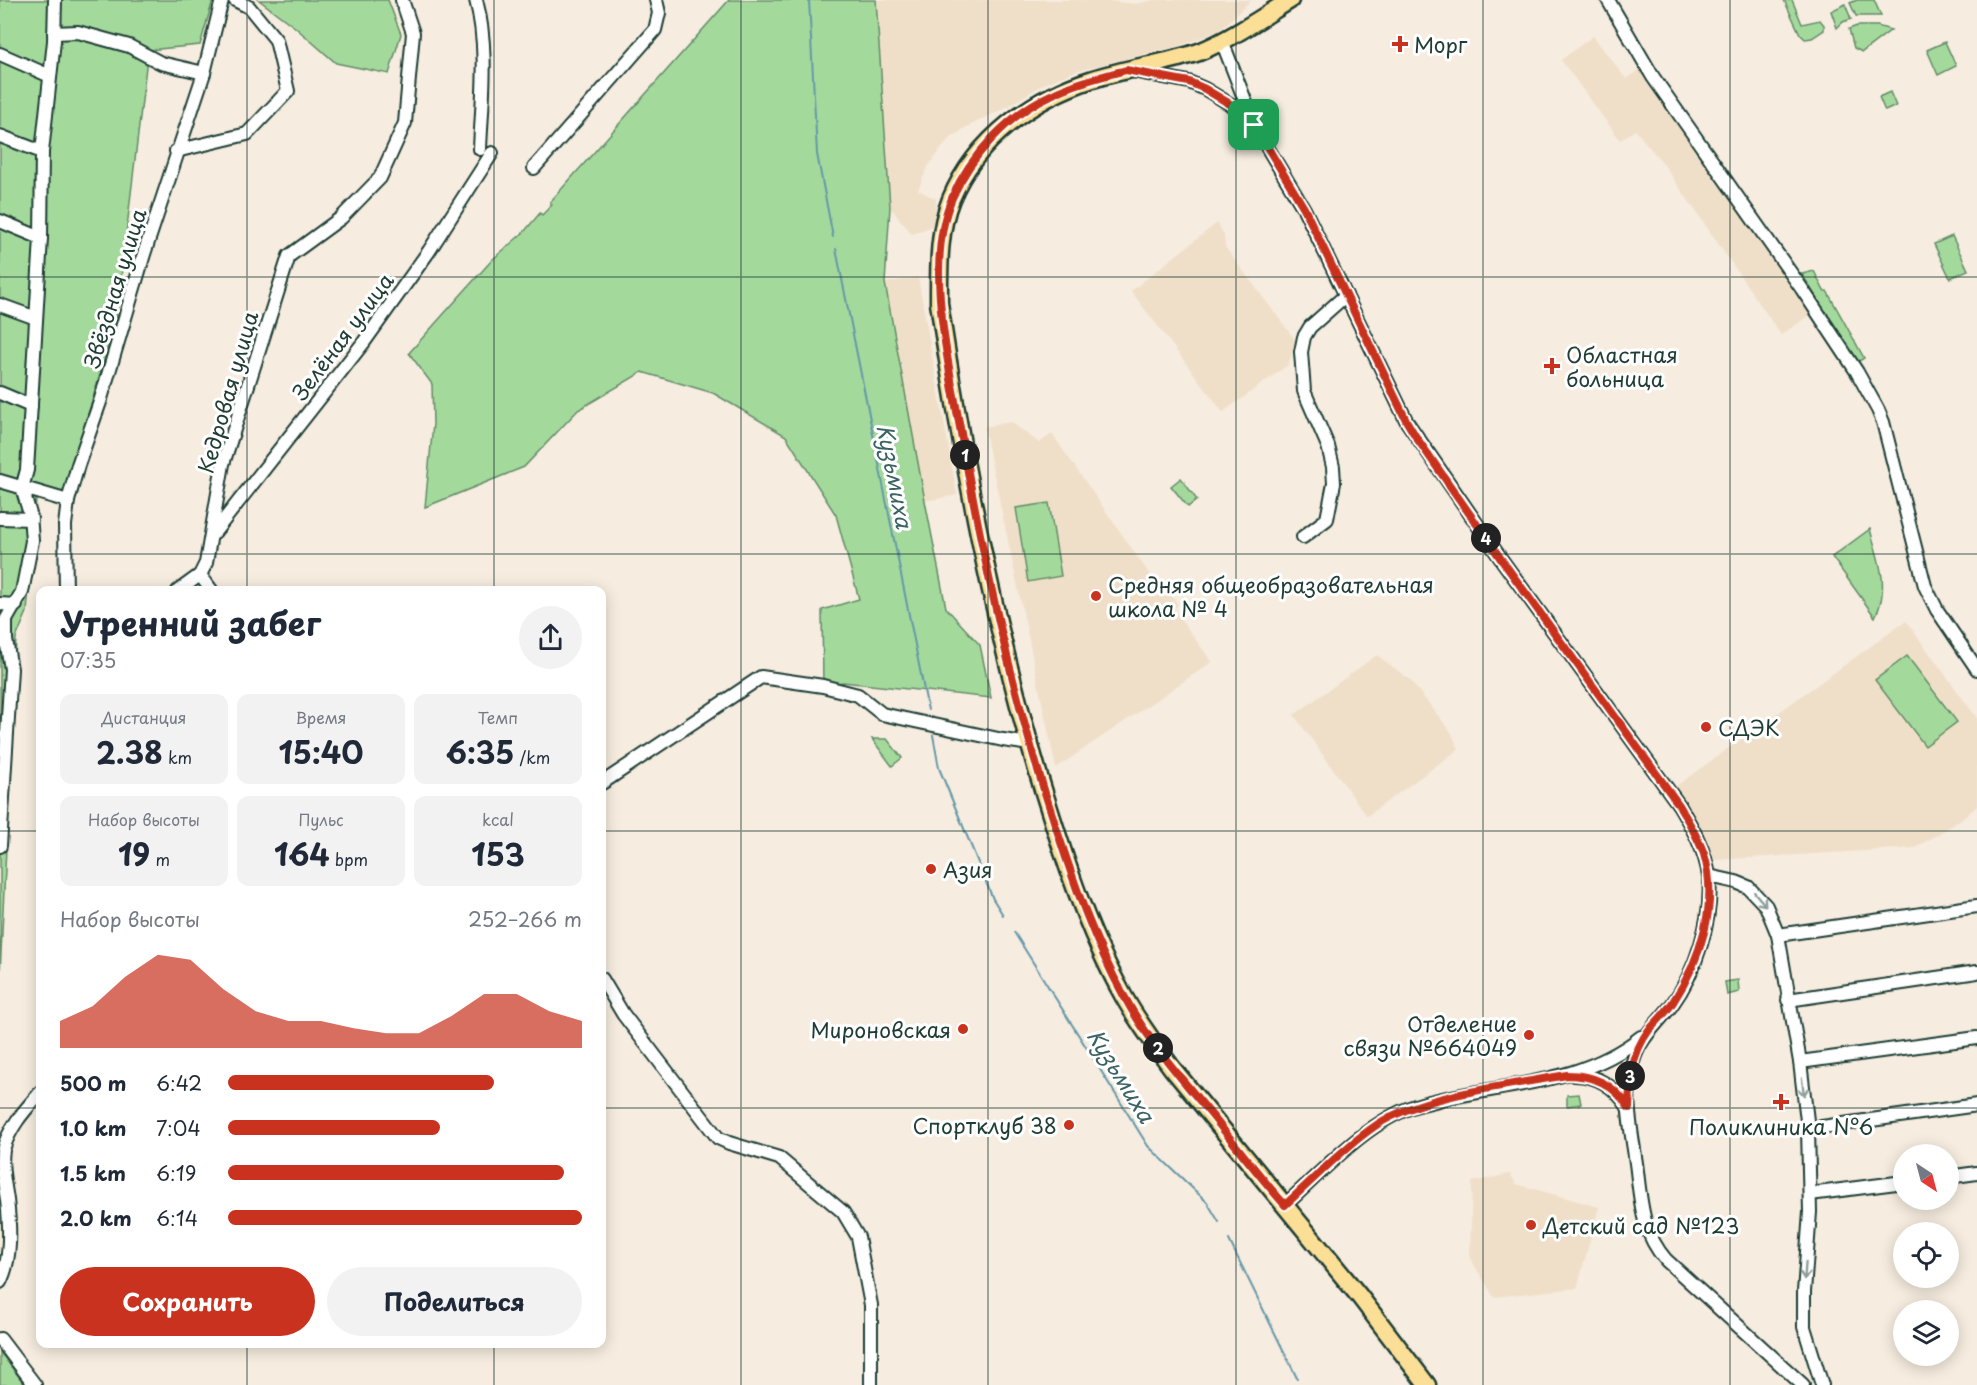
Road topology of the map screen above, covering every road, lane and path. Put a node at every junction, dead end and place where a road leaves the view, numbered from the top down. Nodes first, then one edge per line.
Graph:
1 (56, 0) edge
2 (222, 0) edge
3 (235, 0) edge
4 (402, 0) edge
5 (476, 0) edge
6 (656, 0) edge
7 (1290, 0) edge
8 (1608, 0) edge
9 (54, 33) junction
10 (1222, 41) junction
11 (0, 54) edge
12 (1126, 70) junction
13 (204, 73) junction
14 (50, 76) junction
15 (1254, 125) junction
16 (0, 136) edge
17 (42, 152) junction
18 (176, 152) junction
19 (534, 168) dead end
20 (0, 221) edge
21 (41, 238) junction
22 (1346, 295) junction
23 (0, 305) edge
24 (36, 318) junction
25 (0, 393) edge
26 (31, 406) junction
27 (0, 481) edge
28 (22, 488) junction
29 (68, 501) junction
30 (0, 518) edge
31 (31, 519) junction
32 (212, 534) junction
33 (1303, 537) dead end
34 (201, 575) junction
35 (66, 586) edge
36 (185, 586) edge
37 (209, 586) edge
38 (0, 604) edge
39 (16, 605) junction
40 (1977, 669) edge
41 (5, 687) edge
42 (1030, 744) junction
43 (2, 771) edge
44 (606, 780) edge
45 (0, 846) edge
46 (1709, 876) junction
47 (1977, 906) edge
48 (1778, 935) junction
49 (1977, 972) edge
50 (606, 986) edge
51 (1788, 1000) junction
52 (1650, 1030) junction
53 (1977, 1038) edge
54 (1800, 1062) junction
55 (1567, 1075) junction
56 (36, 1098) edge
57 (1977, 1105) edge
58 (1629, 1108) junction
59 (1808, 1129) junction
60 (1977, 1173) edge
61 (1959, 1175) edge
62 (1893, 1183) edge
63 (1810, 1194) junction
64 (1285, 1205) junction
65 (0, 1282) edge
66 (0, 1339) edge
67 (35, 1385) edge
68 (871, 1385) edge
69 (1427, 1385) edge
70 (1803, 1385) edge
71 (1822, 1385) edge

1 - 9 street
2 - 13 street, Звёздная улица
3 - 18 street
4 - 32 street, Кедровая улица
5 - 32 street, Зелёная улица
6 - 19 street
7 - 10 main road
8 - 40 street
9 - 13 street
9 - 14 street
10 - 12 main road
10 - 15 street
11 - 14 street
12 - 15 street
12 - 42 main road
13 - 18 street, Звёздная улица
14 - 17 street
15 - 22 street
16 - 17 street
17 - 21 street
18 - 29 street, Звёздная улица
20 - 21 street
21 - 24 street
22 - 33 street
22 - 46 street
23 - 24 street
24 - 26 street
25 - 26 street
26 - 28 street
27 - 28 street
28 - 29 street
28 - 31 street
29 - 35 street, Звёздная улица
30 - 31 street
31 - 39 street
32 - 34 street, Кедровая улица
34 - 36 street
34 - 37 street
38 - 39 street
39 - 41 street
41 - 43 street
42 - 44 street
42 - 64 main road
43 - 45 street
46 -> 48 street
46 - 52 street
47 - 48 street
48 - 51 street
49 - 51 street
50 - 68 street
51 - 54 street
52 - 55 street
52 - 58 street
53 - 54 street
54 -> 59 street
55 - 58 street
55 - 64 street
56 - 65 street
57 - 59 street
58 - 70 street
59 - 63 street
60 - 61 street
62 - 63 street
63 -> 71 street
64 - 69 main road
66 - 67 street

